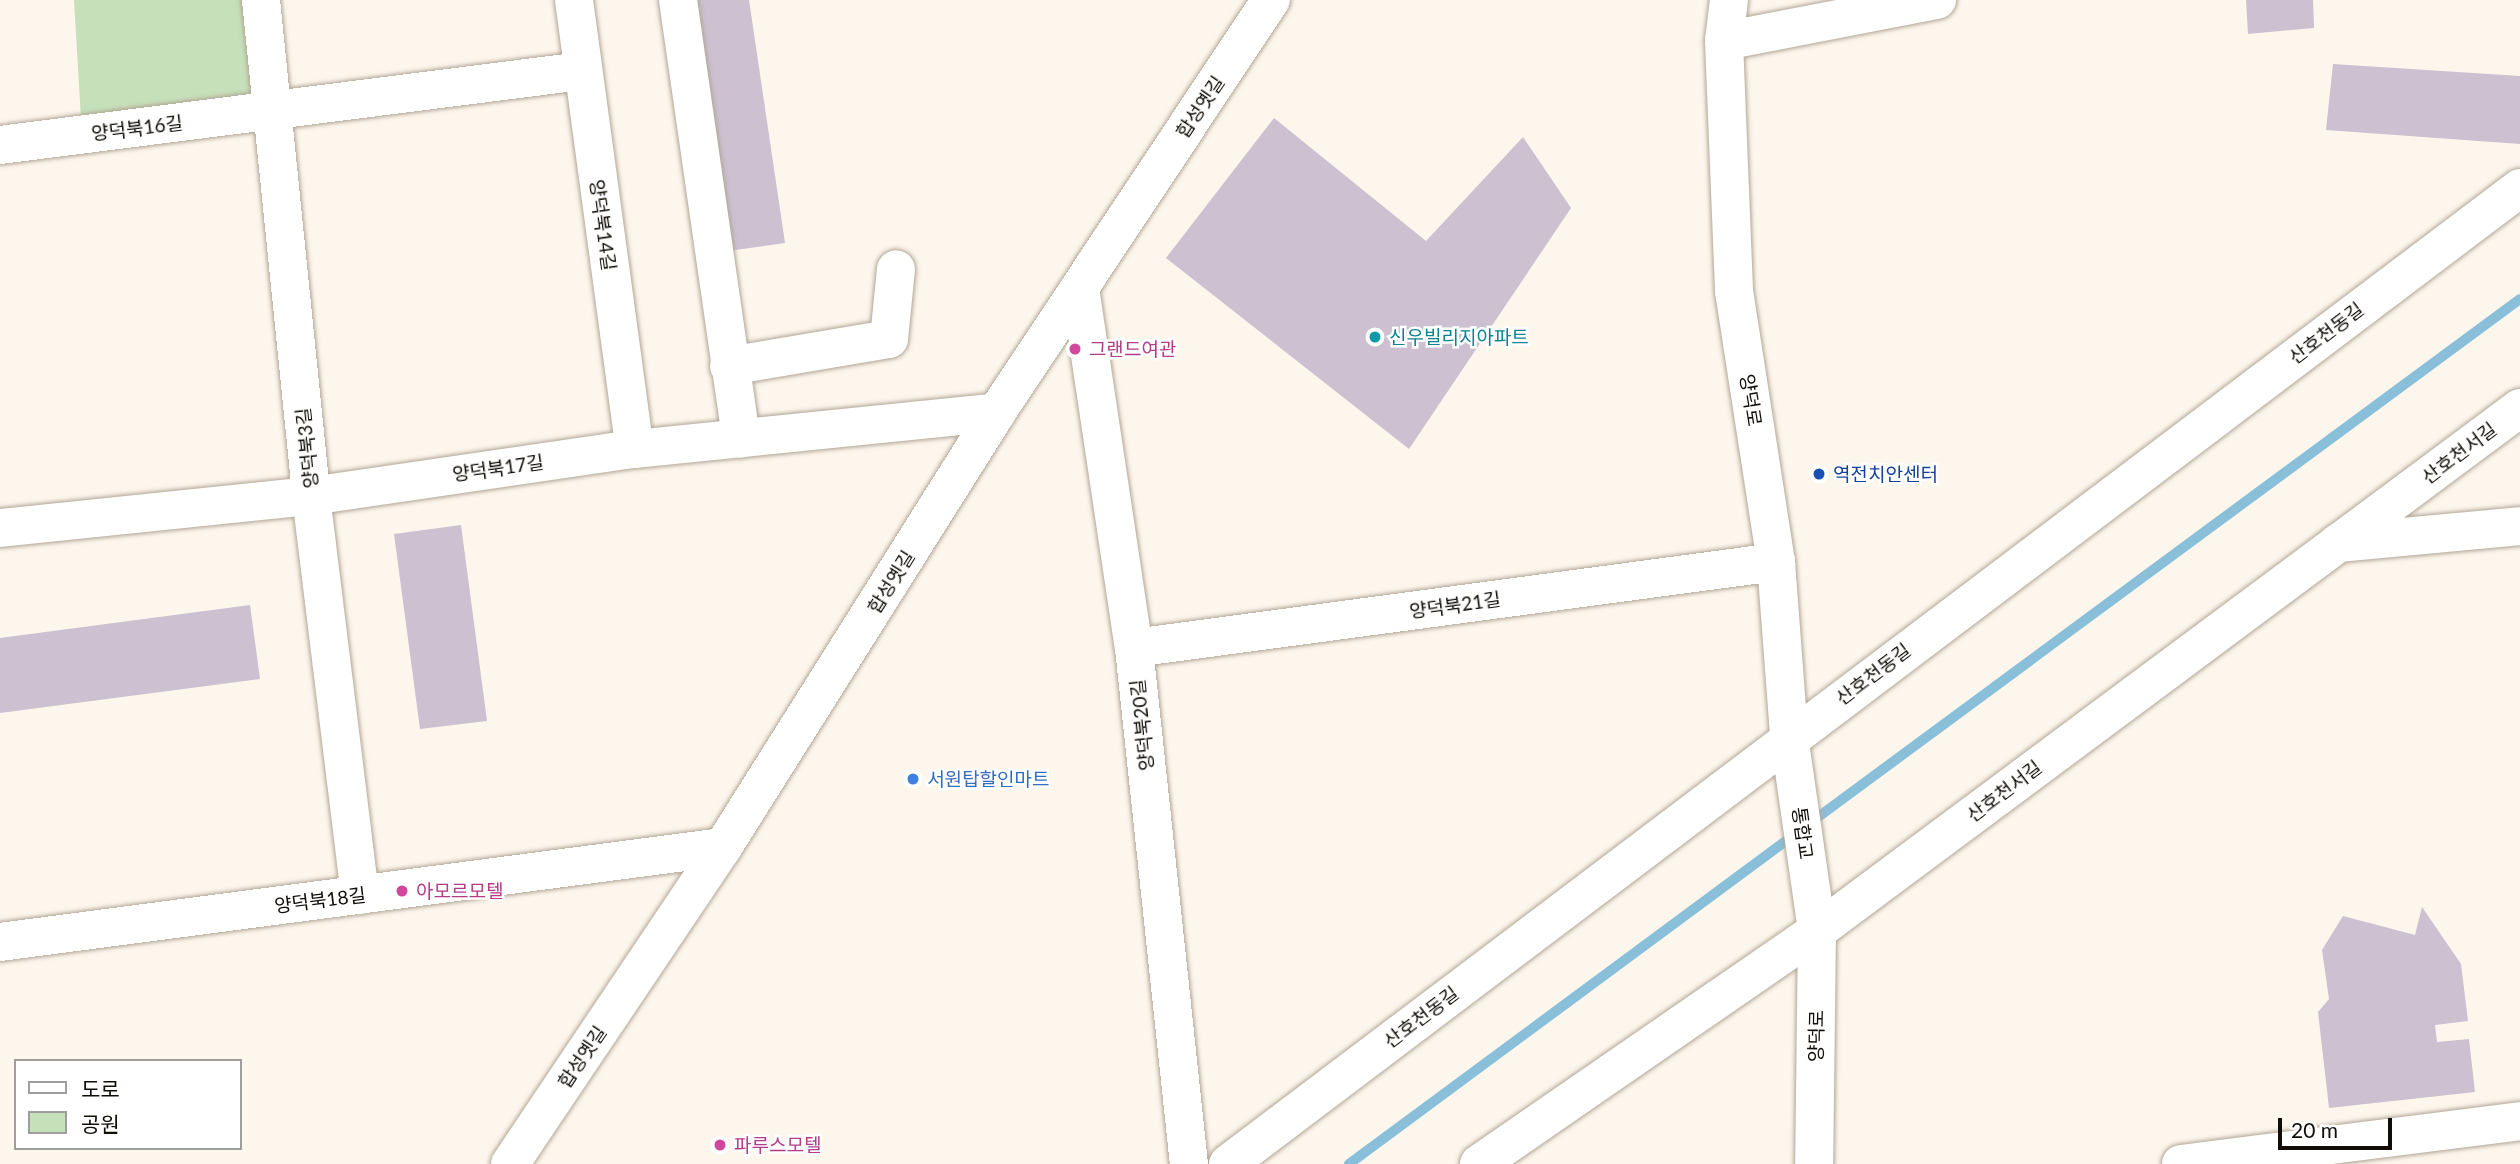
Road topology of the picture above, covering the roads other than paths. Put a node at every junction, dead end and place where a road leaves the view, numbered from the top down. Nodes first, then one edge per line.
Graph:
1 (261, 0) edge
2 (574, 0) edge
3 (678, 0) edge
4 (1271, 0) edge
5 (1729, 0) edge
6 (1937, 0) edge
7 (1724, 41) junction
8 (582, 71) junction
9 (274, 112) junction
10 (0, 145) edge
11 (2520, 188) edge
12 (896, 269) dead end
13 (1080, 288) junction
14 (729, 366) junction
15 (2520, 408) edge
16 (997, 412) junction
17 (741, 438) junction
18 (635, 449) junction
19 (311, 496) junction
20 (2520, 526) edge
21 (0, 528) edge
22 (2338, 543) junction
23 (1776, 562) junction
24 (1134, 648) junction
25 (1791, 747) junction
26 (723, 847) junction
27 (360, 895) junction
28 (1815, 920) junction
29 (0, 942) edge
30 (2520, 1121) edge
31 (510, 1164) edge
32 (1189, 1164) edge
33 (1228, 1164) edge
34 (1479, 1164) edge
35 (1814, 1164) edge
36 (2181, 1164) edge

1 - 9 street, 양덕북3길
2 - 8 street, 양덕북14길
3 - 14 street
4 - 13 street, 합성옛길
5 - 7 street, 양덕로
6 - 7 street
7 - 23 street, 양덕로
8 - 9 street, 양덕북16길
8 - 18 street, 양덕북14길
9 - 10 street, 양덕북16길
9 - 19 street, 양덕북3길
11 - 25 street, 산호천동길
12 - 14 street
13 - 16 street, 합성옛길
13 - 24 street, 양덕북20길
14 - 17 street
15 - 22 street, 산호천서길
16 - 17 street, 양덕북17길
16 - 26 street, 합성옛길
17 - 18 street, 양덕북17길
18 - 19 street, 양덕북17길
19 - 21 street, 양덕북17길
19 - 27 street, 양덕북3길
20 - 22 street
22 - 28 street, 산호천서길
23 - 24 street, 양덕북21길
23 - 25 street, 양덕로
24 - 32 street, 양덕북20길
25 - 28 street, 통합교
25 - 33 street, 산호천동길
26 - 27 street, 양덕북18길
26 - 31 street, 합성옛길
27 - 29 street, 양덕북18길
28 - 34 street, 산호천서길
28 - 35 street, 양덕로
30 - 36 street

